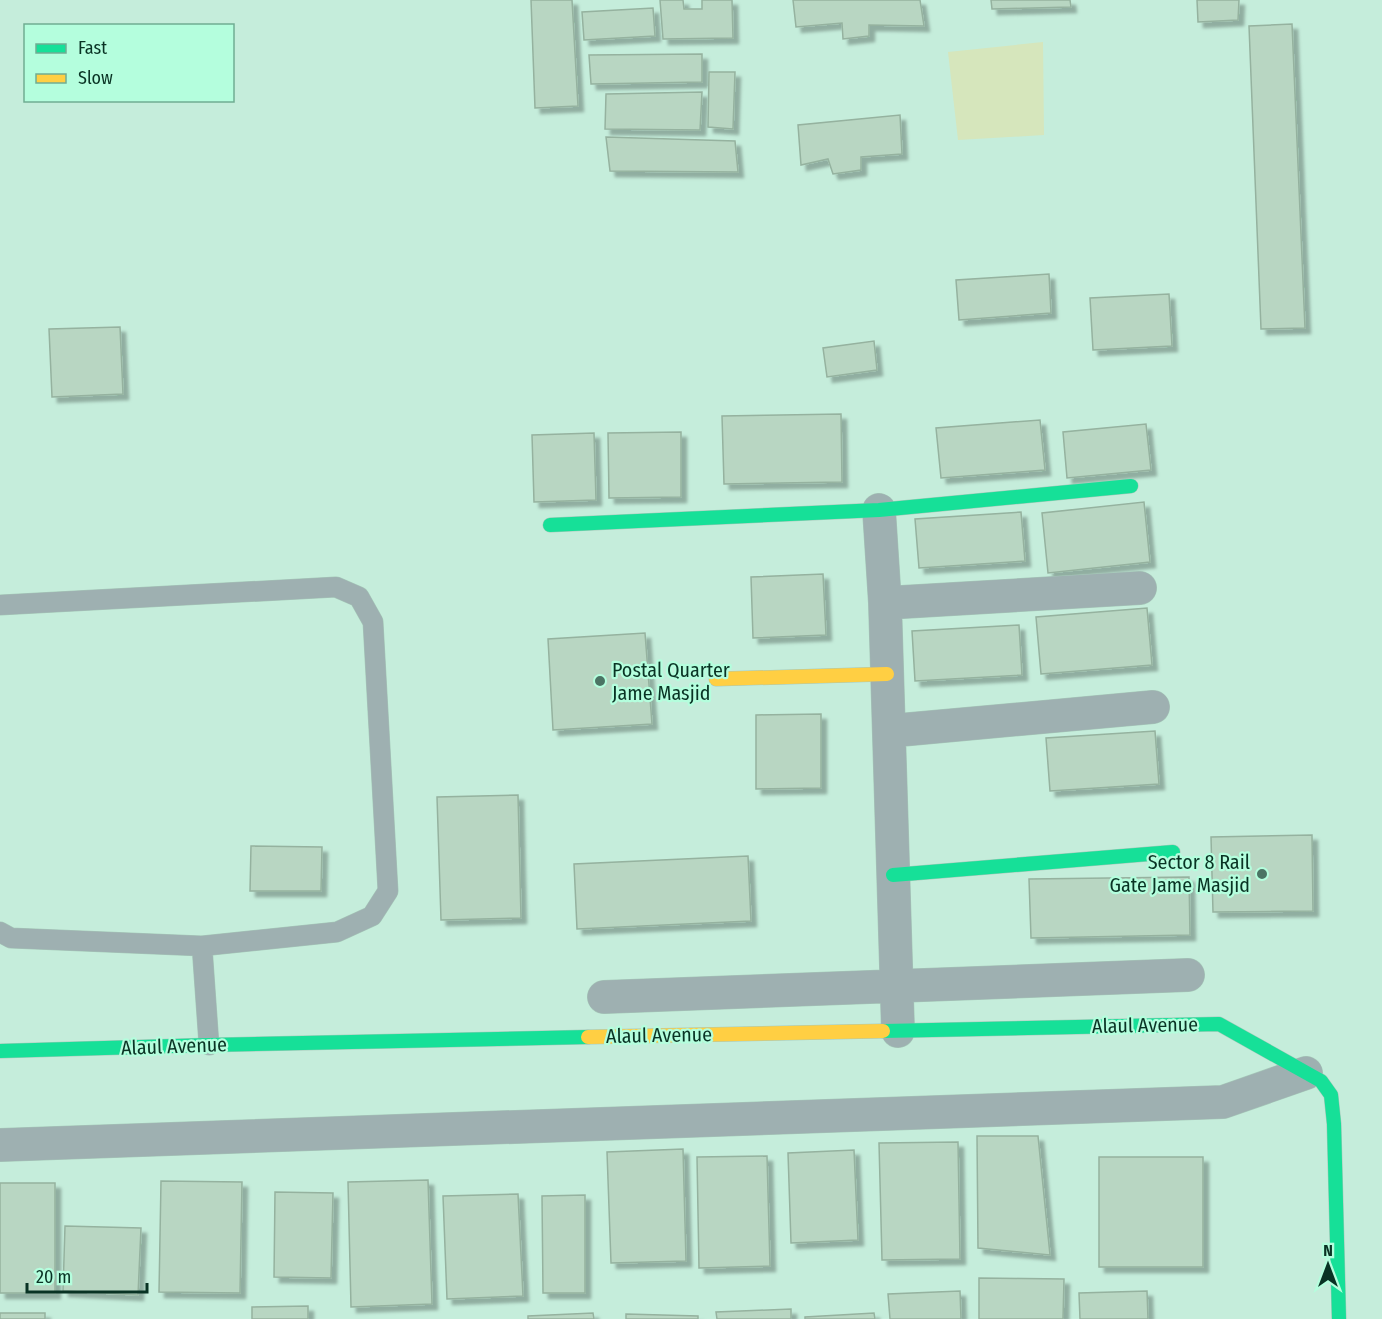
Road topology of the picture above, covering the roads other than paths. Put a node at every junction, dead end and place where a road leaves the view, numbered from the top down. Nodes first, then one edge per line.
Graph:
1 (1131, 486) dead end
2 (879, 510) junction
3 (550, 525) dead end
4 (1140, 588) dead end
5 (885, 603) junction
6 (0, 605) edge
7 (887, 674) junction
8 (716, 679) dead end
9 (1153, 707) dead end
10 (889, 731) junction
11 (1173, 852) dead end
12 (893, 875) junction
13 (0, 932) edge
14 (202, 946) junction
15 (1188, 975) dead end
16 (897, 986) junction
17 (604, 997) dead end
18 (898, 1030) junction
19 (209, 1045) junction
20 (0, 1051) edge
21 (1306, 1073) junction
22 (0, 1145) edge
23 (1339, 1319) edge

1 - 2 street
2 - 3 street
2 - 5 street
4 - 5 street
5 - 7 street
6 - 14 lane
7 - 8 street
7 - 10 street
9 - 10 street
10 - 12 street
11 - 12 street
12 - 16 street
13 - 14 lane
14 - 19 lane
15 - 16 street
16 - 17 street
16 - 18 street
18 - 19 street, Alaul Avenue
18 - 21 street, Alaul Avenue
19 - 20 street, Alaul Avenue
21 - 22 street
21 - 23 street, Alaul Avenue

